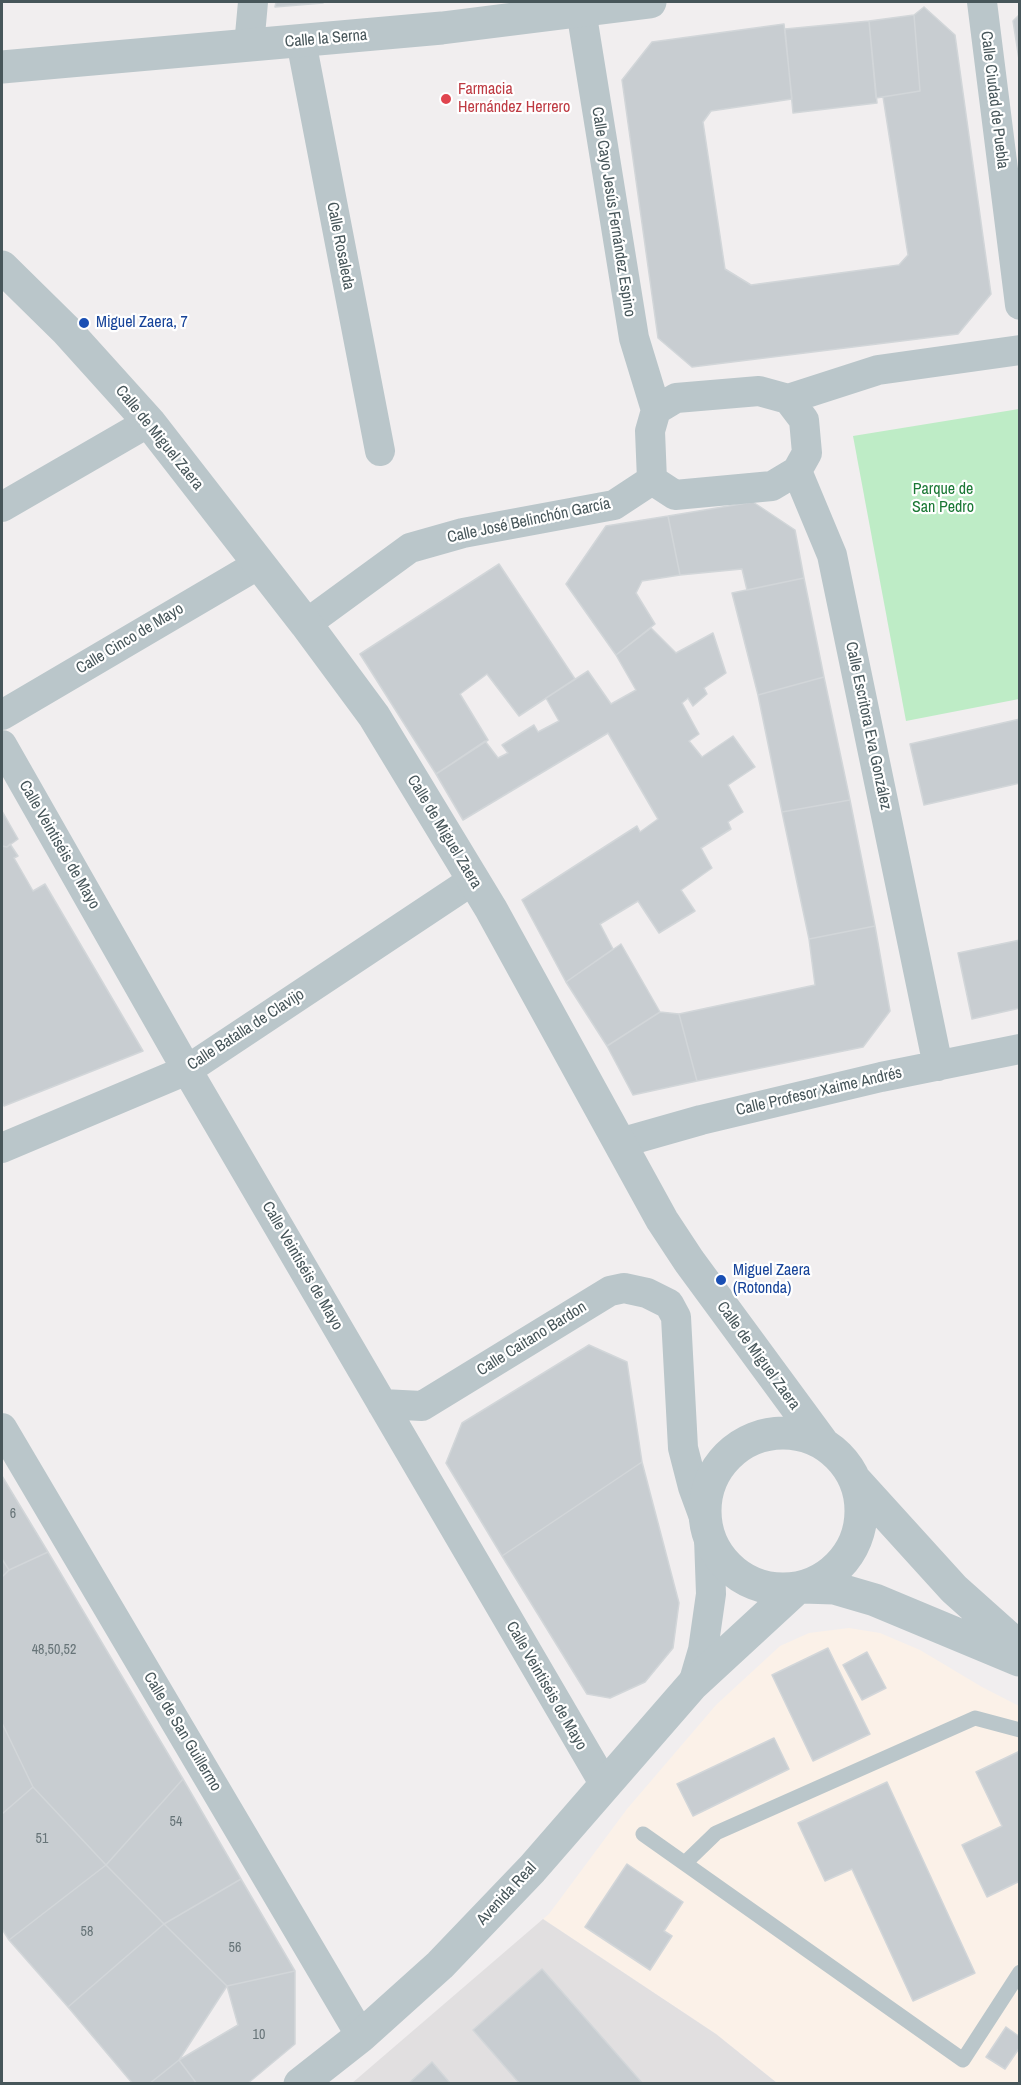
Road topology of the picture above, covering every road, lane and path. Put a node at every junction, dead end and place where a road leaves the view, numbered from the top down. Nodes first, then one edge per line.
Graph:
1 (253, 2) edge
2 (650, 2) edge
3 (982, 2) edge
4 (581, 10) junction
5 (301, 41) junction
6 (249, 46) junction
7 (39, 65) junction
8 (2, 67) edge
9 (2, 78) edge
10 (2, 267) edge
11 (1020, 305) edge
12 (1020, 350) edge
13 (788, 399) junction
14 (656, 410) junction
15 (150, 422) junction
16 (380, 452) dead end
17 (796, 471) junction
18 (652, 480) junction
19 (2, 507) edge
20 (259, 564) junction
21 (306, 624) junction
22 (2, 716) edge
23 (2, 745) edge
24 (472, 880) junction
25 (1020, 1049) edge
26 (938, 1066) junction
27 (187, 1070) junction
28 (620, 1143) junction
29 (2, 1148) edge
30 (382, 1404) junction
31 (3, 1434) edge
32 (822, 1442) junction
33 (855, 1480) junction
34 (707, 1528) junction
35 (800, 1588) junction
36 (1020, 1648) edge
37 (1020, 1660) edge
38 (693, 1684) junction
39 (1020, 1730) edge
40 (605, 1785) junction
41 (643, 1834) dead end
42 (685, 1863) junction
43 (1020, 1972) edge
44 (361, 2036) junction
45 (300, 2084) edge

1 - 6 street
2 - 4 street, Calle la Serna
3 - 11 street, Calle Ciudad de Puebla
4 - 5 street, Calle la Serna
4 - 14 street, Calle Cayo Jesús Fernández Espino
5 - 6 street, Calle la Serna
5 - 16 street, Calle Rosaleda
6 - 7 street, Calle la Serna
7 - 8 street, Calle la Serna
7 - 9 street
10 - 15 street, Calle de Miguel Zaera
12 - 13 street
13 - 14 street
13 - 17 street
14 - 18 street, Calle Cayo Jesús Fernández Espino
15 - 19 street
15 - 20 street, Calle de Miguel Zaera
17 - 18 street
17 - 26 street, Calle Escritora Eva González
18 - 21 street, Calle José Belinchón García
20 - 21 street, Calle de Miguel Zaera
20 - 22 street, Calle Cinco de Mayo
21 - 24 street, Calle de Miguel Zaera
23 - 27 street, Calle Veintiséis de Mayo
24 - 27 street, Calle Batalla de Clavijo
24 - 28 street, Calle de Miguel Zaera
25 - 26 street, Calle Profesor Xaime Andrés
26 - 28 street, Calle Profesor Xaime Andrés
27 - 29 street, Calle Batalla de Clavijo
27 - 30 street, Calle Veintiséis de Mayo
28 - 32 street, Calle de Miguel Zaera
30 - 34 street, Calle Caitano Bardon
30 - 40 street, Calle Veintiséis de Mayo
31 - 44 street, Calle de San Guillermo
32 - 33 street
32 - 34 street
33 - 35 street
33 - 36 street
34 - 35 street
34 - 38 street, Avenida Real
35 - 37 street
35 - 38 street, Avenida Real
38 - 40 street, Avenida Real
39 - 42 lane
40 - 44 street, Avenida Real
41 - 42 lane
42 - 43 lane
44 - 45 street, Avenida Real

